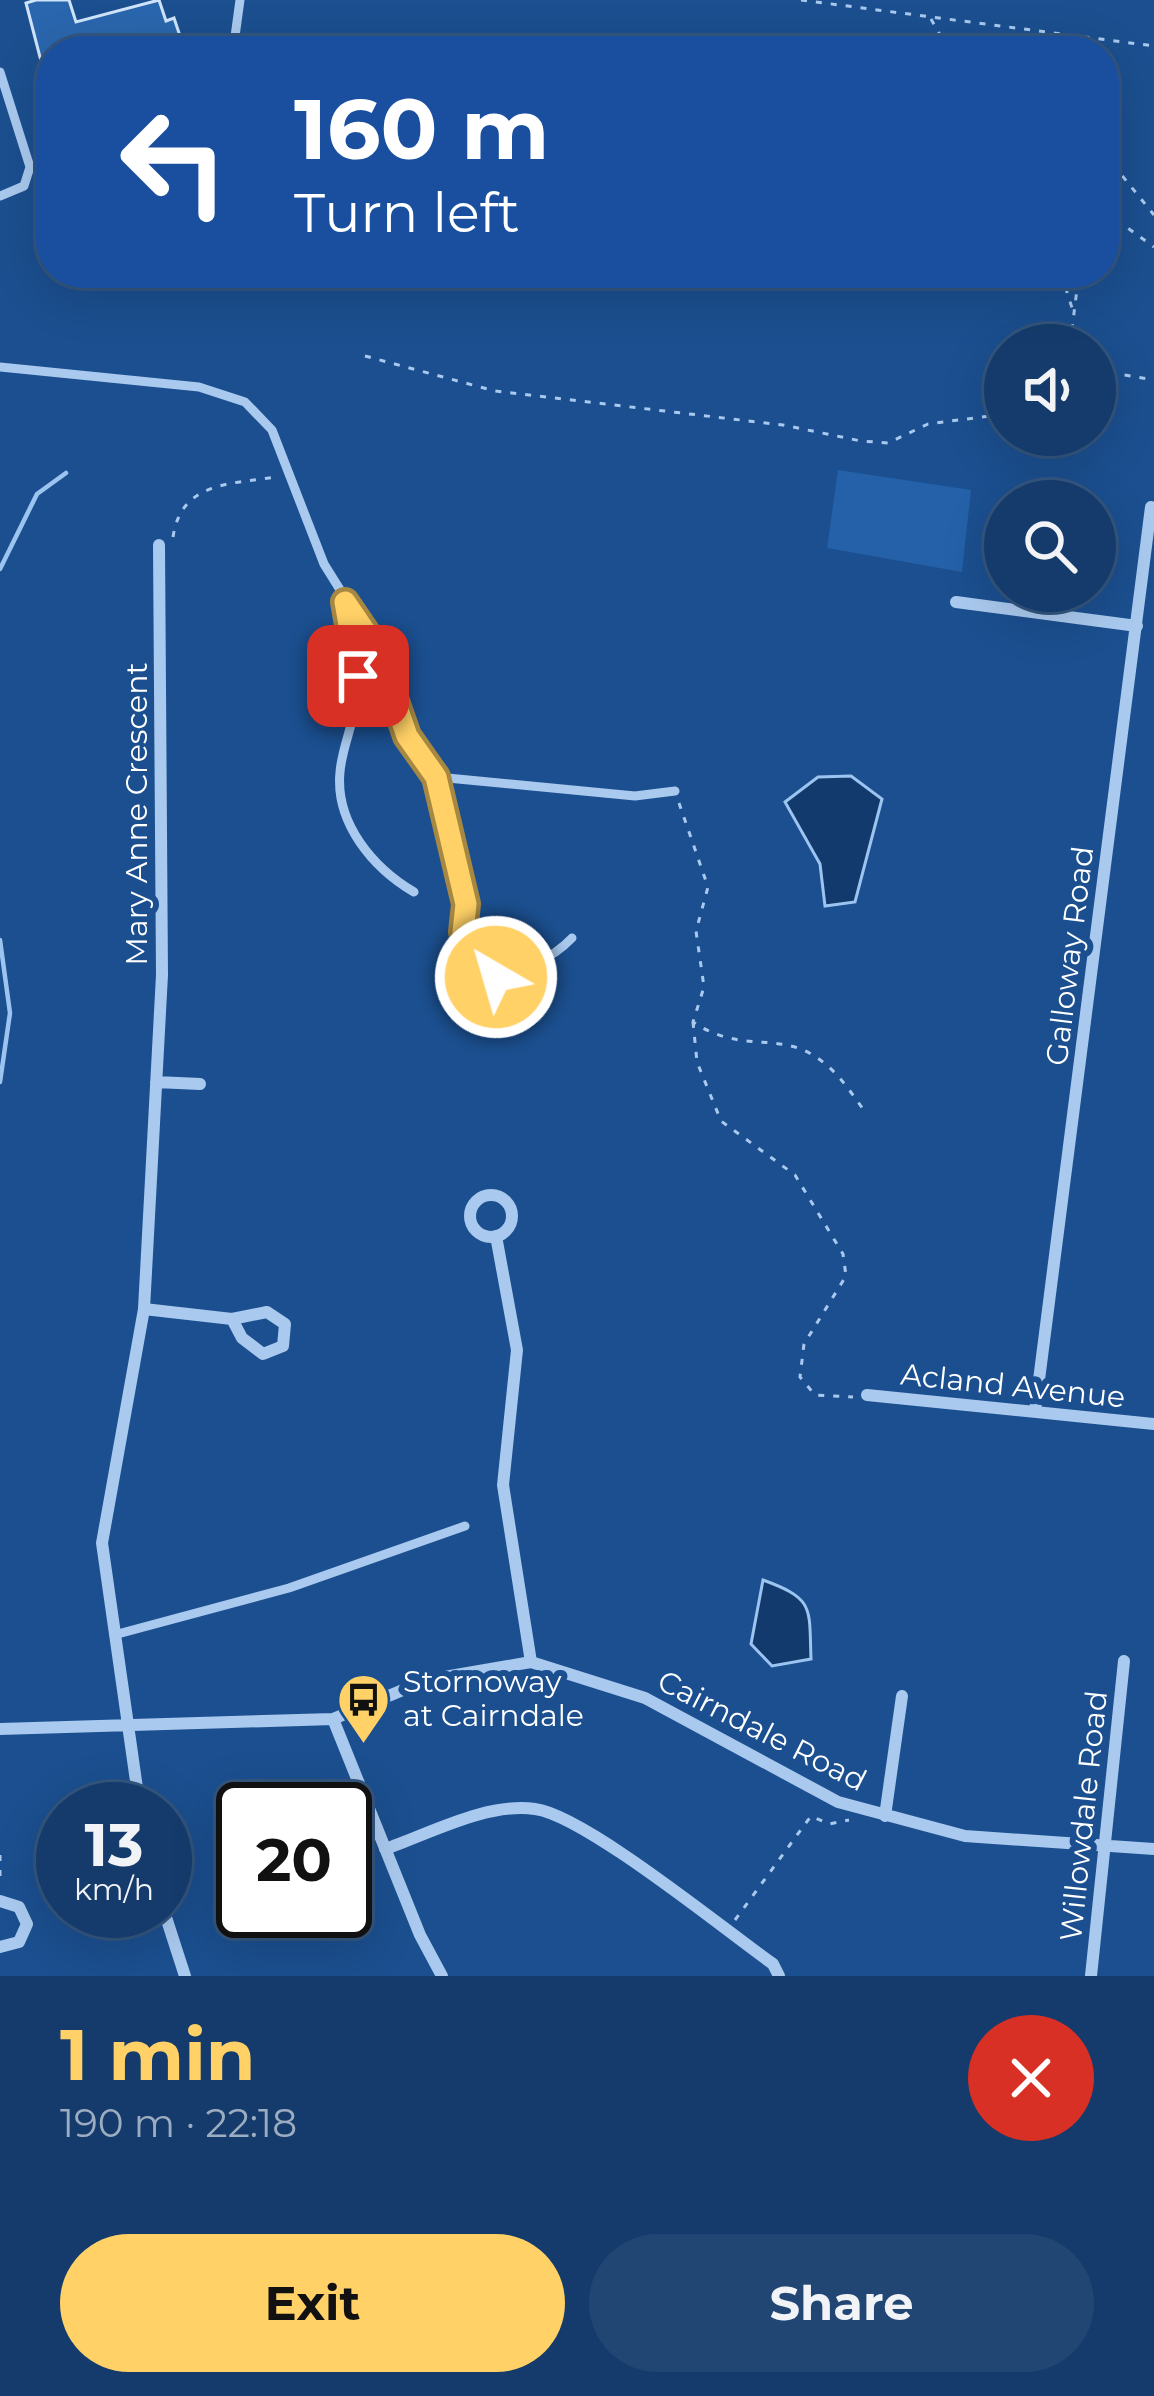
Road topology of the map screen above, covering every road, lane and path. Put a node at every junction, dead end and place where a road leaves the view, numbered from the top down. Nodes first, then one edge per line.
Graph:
1 (240, 0) edge
2 (801, 0) edge
3 (930, 17) junction
4 (235, 36) edge
5 (941, 36) edge
6 (1074, 36) edge
7 (1119, 42) edge
8 (1154, 46) edge
9 (0, 72) edge
10 (36, 165) edge
11 (30, 167) junction
12 (1119, 171) edge
13 (0, 196) edge
14 (1154, 215) edge
15 (1119, 222) edge
16 (1154, 247) edge
17 (1066, 288) edge
18 (1077, 288) edge
19 (1074, 314) junction
20 (1073, 324) edge
21 (365, 356) dead end
22 (0, 367) edge
23 (1116, 374) edge
24 (1154, 380) edge
25 (984, 417) edge
26 (290, 476) junction
27 (1153, 507) edge
28 (159, 545) joint
29 (345, 602) junction
30 (956, 602) dead end
31 (1137, 626) junction
32 (436, 777) junction
33 (675, 791) joint
34 (414, 892) dead end
35 (572, 938) dead end
36 (694, 1022) junction
37 (156, 1082) junction
38 (200, 1084) dead end
39 (863, 1109) dead end
40 (496, 1237) dead end
41 (144, 1310) junction
42 (232, 1319) dead end
43 (867, 1395) joint
44 (1035, 1411) junction
45 (1154, 1424) edge
46 (465, 1526) dead end
47 (114, 1635) junction
48 (1124, 1661) dead end
49 (532, 1662) junction
50 (902, 1696) dead end
51 (333, 1719) junction
52 (125, 1727) junction
53 (0, 1730) edge
54 (135, 1782) edge
55 (853, 1807) junction
56 (885, 1816) junction
57 (1104, 1846) junction
58 (385, 1849) junction
59 (1154, 1849) edge
60 (0, 1855) edge
61 (0, 1901) edge
62 (727, 1931) junction
63 (173, 1938) edge
64 (0, 1947) edge
65 (185, 1976) edge
66 (442, 1976) edge
67 (779, 1976) edge
68 (1091, 1976) edge

1 - 4 lane
2 - 3 path
3 - 5 path
3 - 6 path
7 - 8 path
9 - 11 lane
10 - 11 lane
11 - 13 lane
12 - 14 path
15 - 16 path
17 - 19 path
18 - 19 path
19 - 20 path
21 - 25 path
22 - 26 lane
23 - 24 path
26 - 28 path
26 - 29 lane
27 - 31 street, Galloway Road
28 - 37 street, Mary Anne Crescent
29 - 32 lane
29 - 34 lane
30 - 31 street
31 - 44 street, Galloway Road
32 - 33 lane
32 - 35 lane
33 - 36 path
36 - 39 path
36 - 43 path
37 - 38 street
37 - 41 street, Mary Anne Crescent
40 - 49 street
41 - 42 street
41 - 47 street, Mary Anne Crescent
43 - 44 street, Acland Avenue
44 - 45 street, Acland Avenue
46 - 47 lane
47 - 52 street, Mary Anne Crescent
48 - 57 street, Willowdale Road
49 - 51 street, Cairndale Road
49 - 55 street, Cairndale Road
50 - 56 street
51 - 52 street, Cairndale Road
51 - 58 street
52 - 53 street, Cairndale Road
52 - 54 street, Mary Anne Crescent
55 - 56 street, Cairndale Road
55 - 62 path
56 - 57 street, Cairndale Road
57 - 59 street, Cairndale Road
57 - 68 street, Willowdale Road
58 - 62 street
58 - 66 street
60 - 61 path
61 - 64 street
62 - 67 street
63 - 65 street

